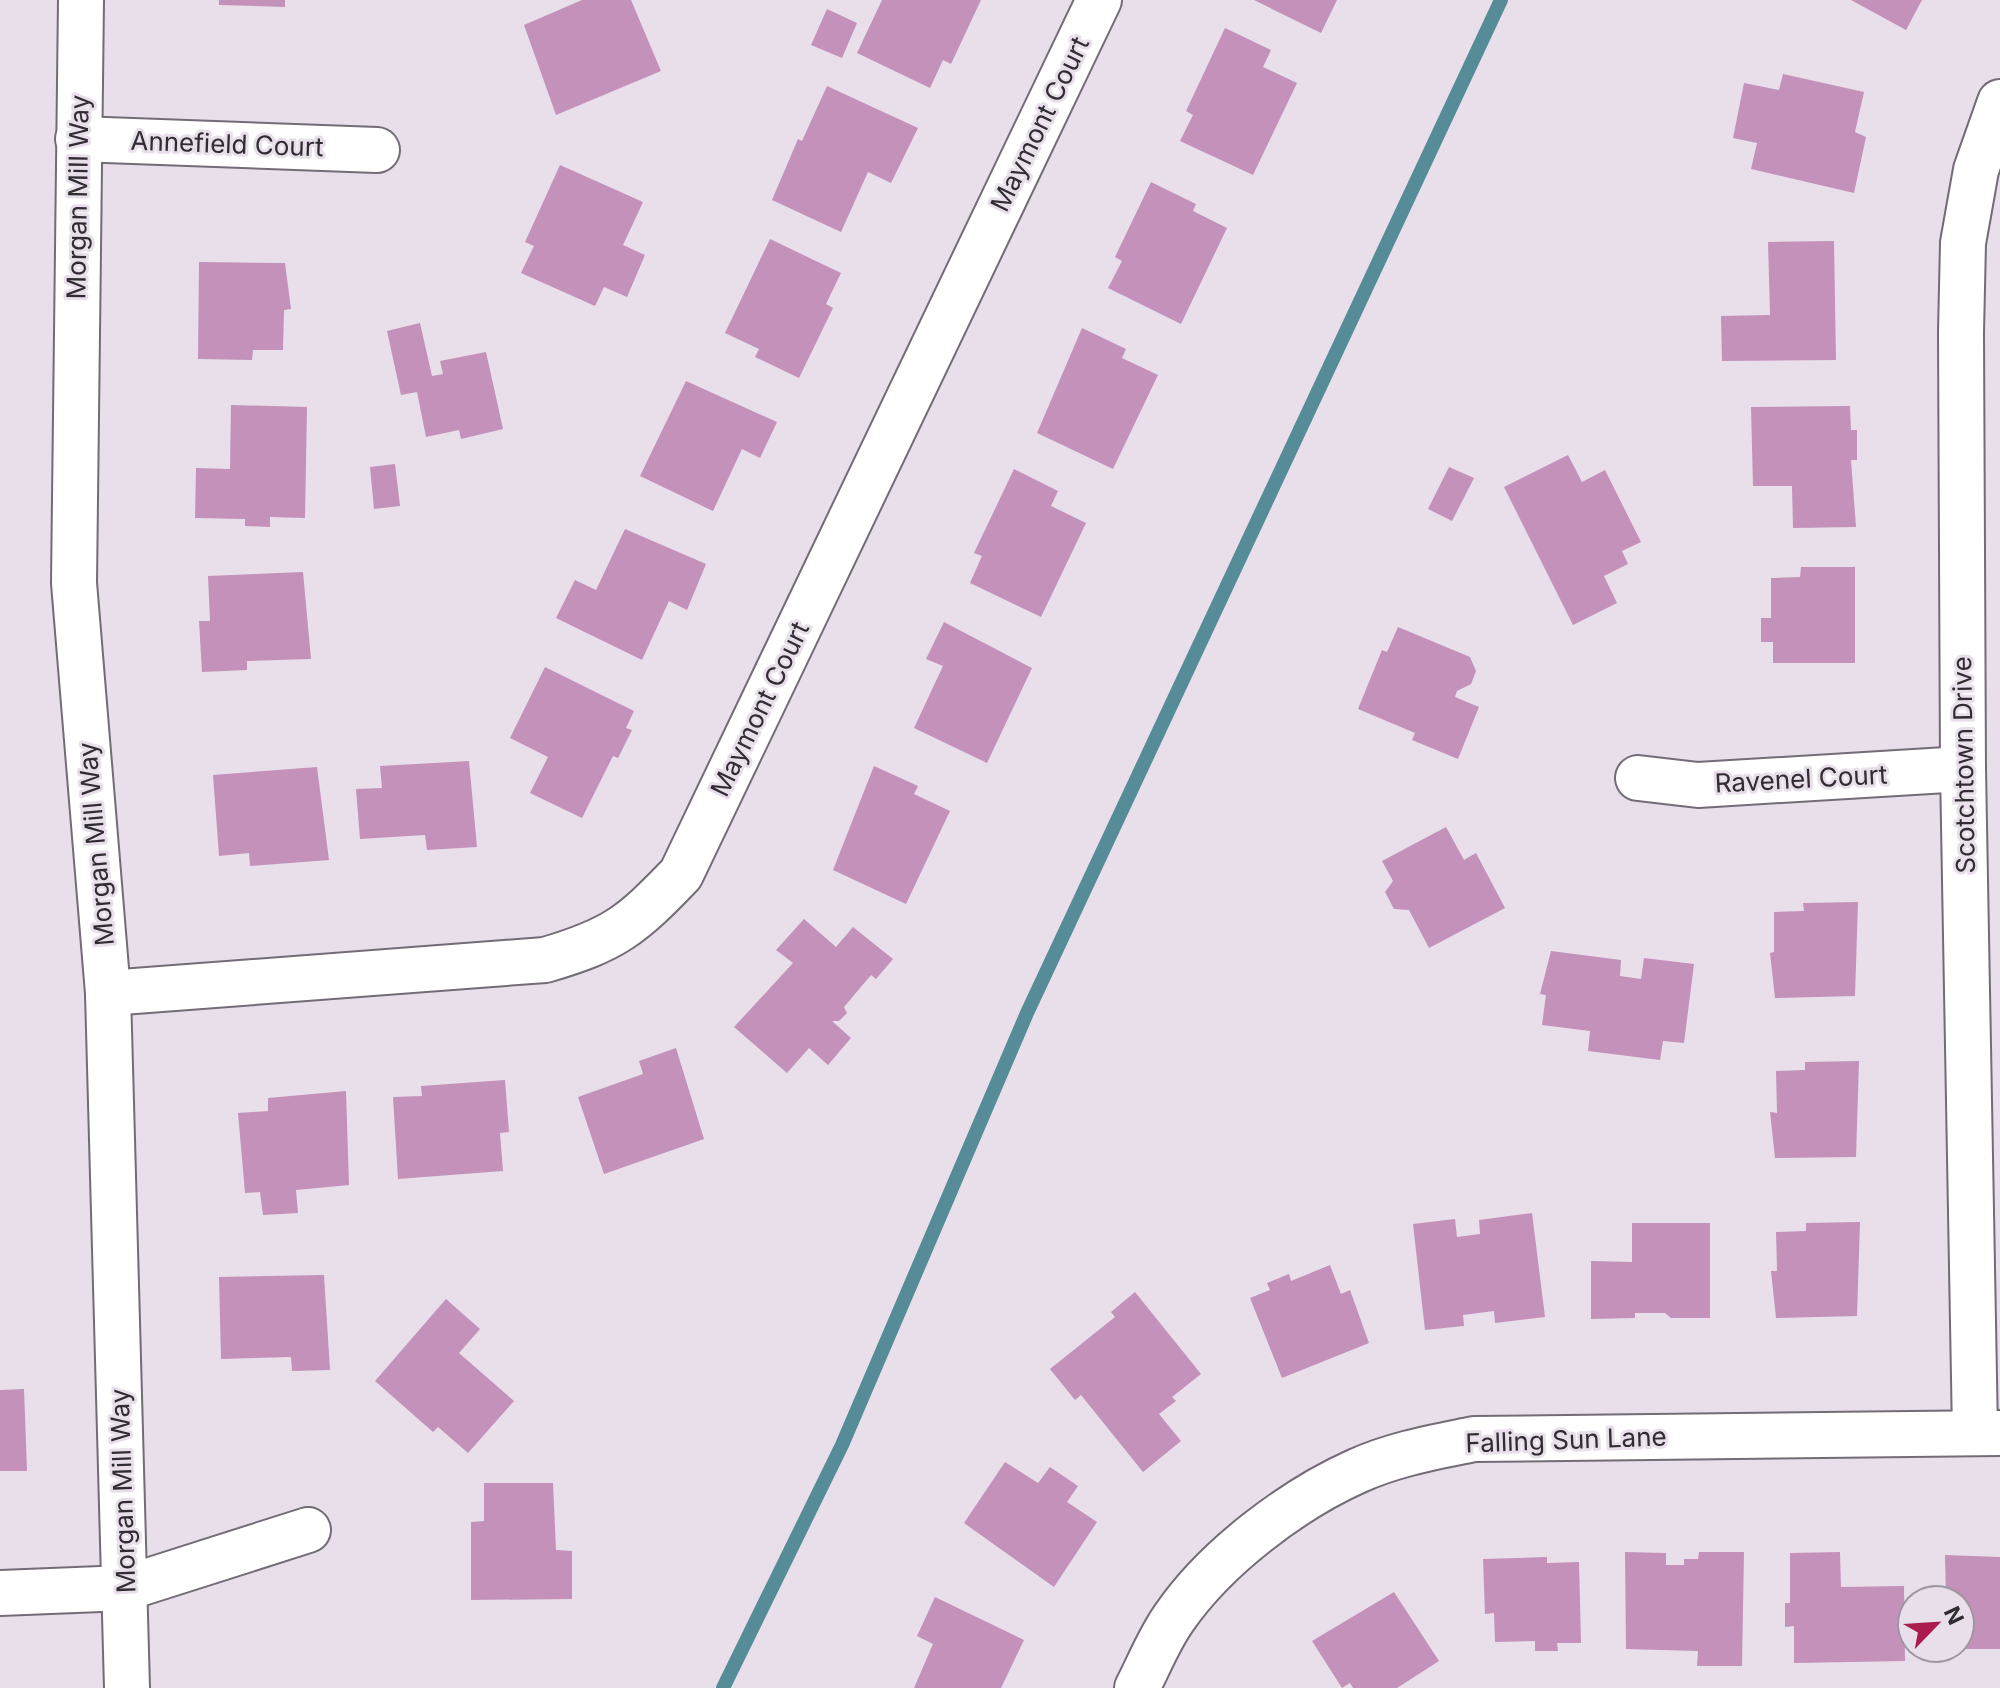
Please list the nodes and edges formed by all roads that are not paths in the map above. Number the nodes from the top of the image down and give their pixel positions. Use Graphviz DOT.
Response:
graph roads {
  1 [pos="81,0"];
  2 [pos="1099,0"];
  3 [pos="2000,102"];
  4 [pos="78,139"];
  5 [pos="377,150"];
  6 [pos="1963,769"];
  7 [pos="1638,778"];
  8 [pos="108,993"];
  9 [pos="1988,1433"];
  10 [pos="308,1530"];
  11 [pos="126,1588"];
  12 [pos="0,1593"];
  13 [pos="127,1688"];
  14 [pos="1137,1688"];
  1 -- 4 [label="street, Morgan Mill Way"];
  2 -- 8 [label="street, Maymont Court"];
  3 -- 6 [label="street, Scotchtown Drive"];
  4 -- 5 [label="street, Annefield Court"];
  4 -- 8 [label="street, Morgan Mill Way"];
  6 -- 7 [label="street, Ravenel Court"];
  6 -- 9 [label="street, Scotchtown Drive"];
  8 -- 11 [label="street, Morgan Mill Way"];
  9 -- 14 [label="street, Falling Sun Lane"];
  10 -- 11 [label="street"];
  11 -- 12 [label="street"];
  11 -- 13 [label="street, Morgan Mill Way"];
}
